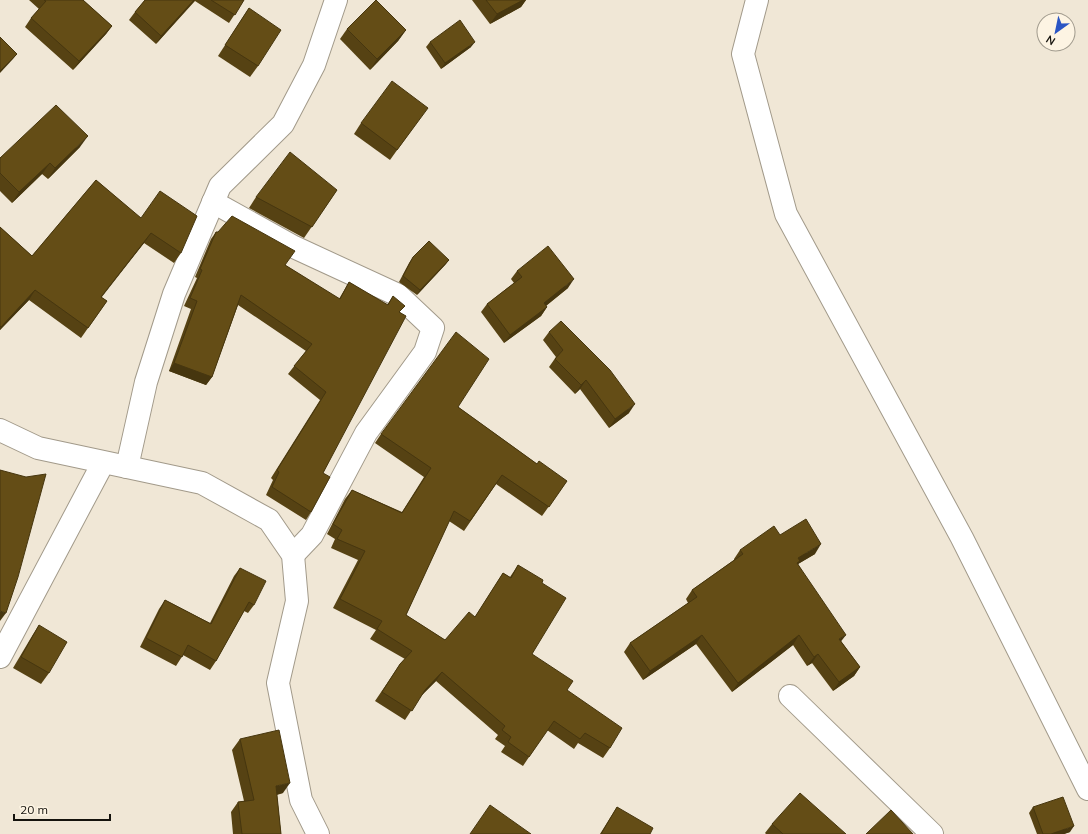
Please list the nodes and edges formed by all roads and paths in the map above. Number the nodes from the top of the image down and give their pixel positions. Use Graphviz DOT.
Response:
graph roads {
  1 [pos="336,0"];
  2 [pos="757,0"];
  3 [pos="213,202"];
  4 [pos="0,430"];
  5 [pos="103,462"];
  6 [pos="127,467"];
  7 [pos="293,555"];
  8 [pos="0,657"];
  9 [pos="790,696"];
  10 [pos="1088,789"];
  11 [pos="318,834"];
  12 [pos="932,834"];
  1 -- 3 [label="street"];
  2 -- 10 [label="street"];
  3 -- 6 [label="street"];
  3 -- 7 [label="street"];
  4 -- 5 [label="street"];
  5 -- 6 [label="street"];
  5 -- 8 [label="street"];
  6 -- 7 [label="street"];
  7 -- 11 [label="street"];
  9 -- 12 [label="street"];
}
